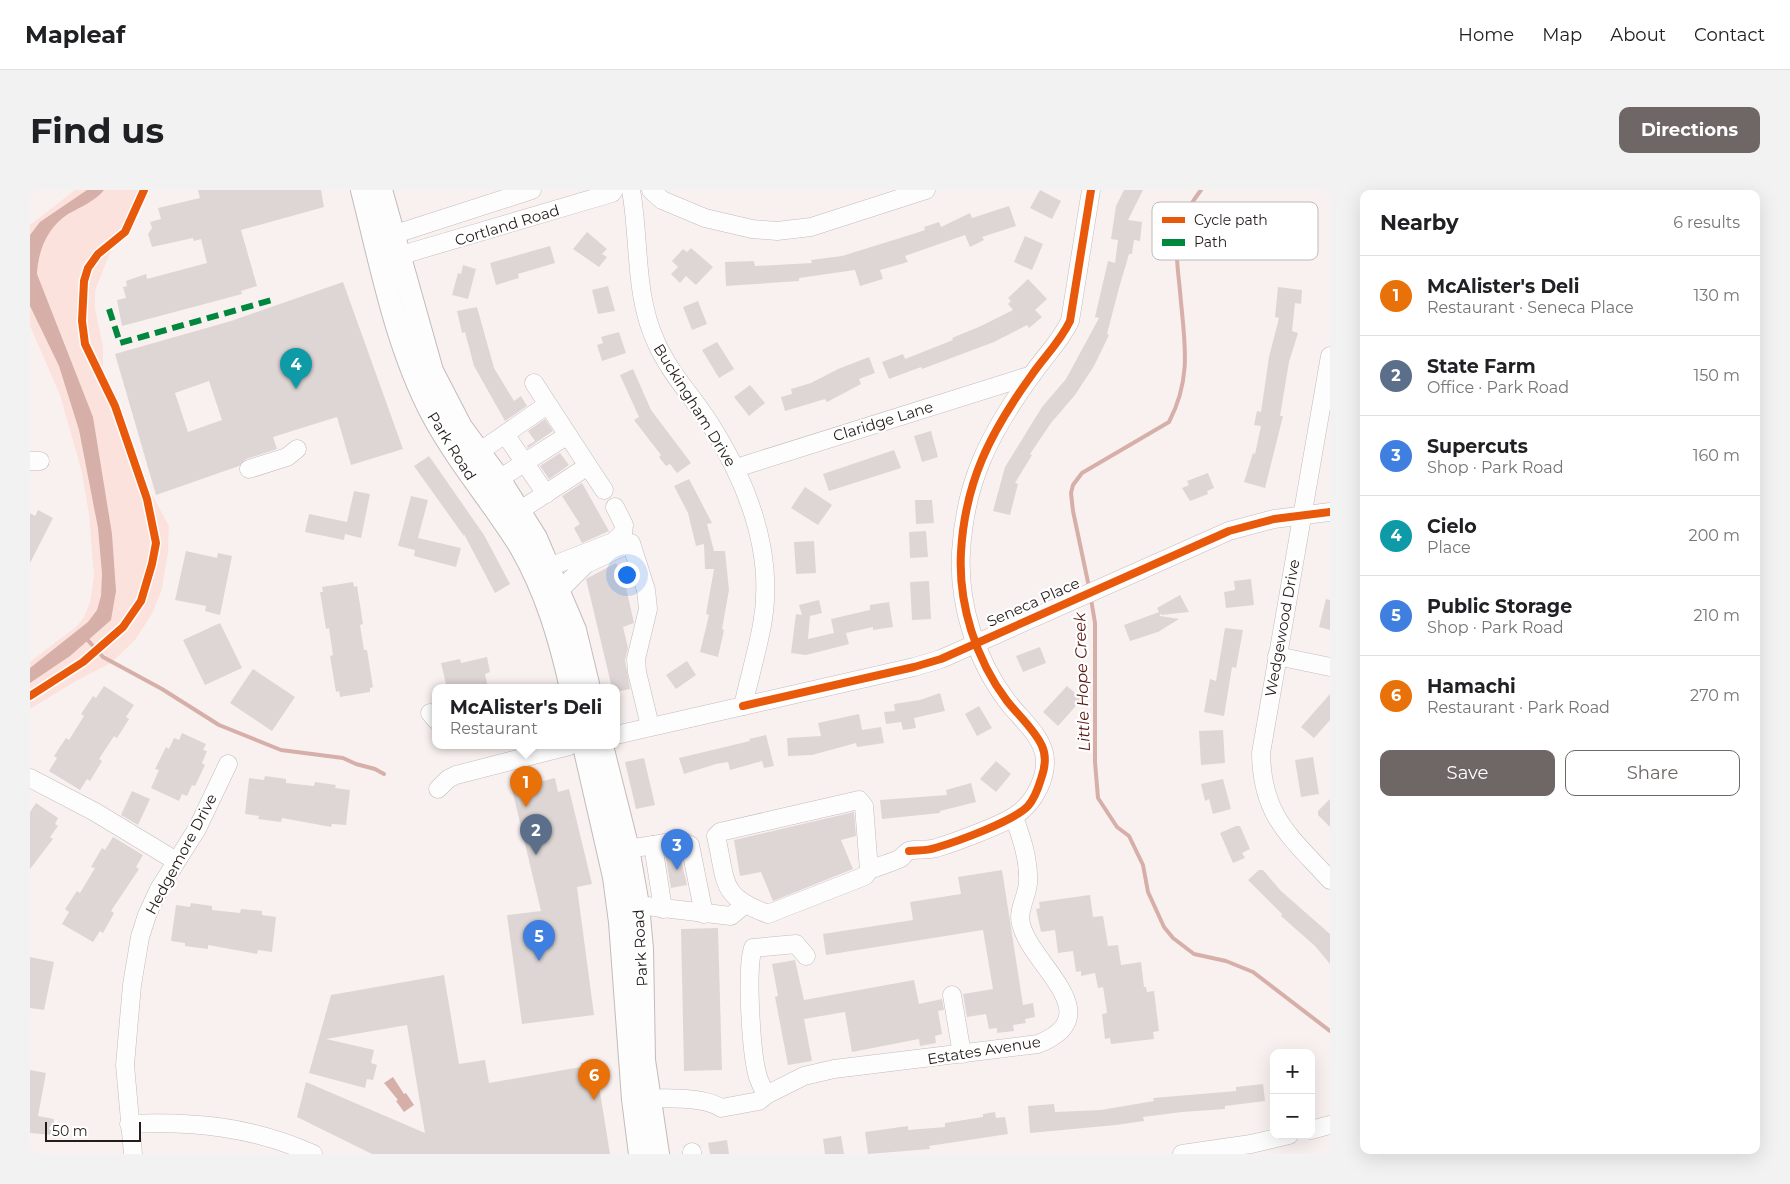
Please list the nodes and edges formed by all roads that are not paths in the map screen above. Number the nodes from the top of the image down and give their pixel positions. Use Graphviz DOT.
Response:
graph roads {
  1 [pos="362,190"];
  2 [pos="381,190"];
  3 [pos="532,190"];
  4 [pos="614,190"];
  5 [pos="631,190"];
  6 [pos="651,190"];
  7 [pos="926,190"];
  8 [pos="1091,190"];
  9 [pos="387,248"];
  10 [pos="1330,356"];
  11 [pos="1032,375"];
  12 [pos="534,383"];
  13 [pos="547,405"];
  14 [pos="505,434"];
  15 [pos="568,435"];
  16 [pos="297,449"];
  17 [pos="479,452"];
  18 [pos="525,463"];
  19 [pos="588,466"];
  20 [pos="736,468"];
  21 [pos="249,469"];
  22 [pos="499,480"];
  23 [pos="604,490"];
  24 [pos="546,494"];
  25 [pos="615,507"];
  26 [pos="518,511"];
  27 [pos="1330,512"];
  28 [pos="1302,515"];
  29 [pos="549,567"];
  30 [pos="560,591"];
  31 [pos="976,643"];
  32 [pos="1277,656"];
  33 [pos="1330,667"];
  34 [pos="570,684"];
  35 [pos="587,684"];
  36 [pos="743,706"];
  37 [pos="650,726"];
  38 [pos="620,733"];
  39 [pos="557,749"];
  40 [pos="585,749"];
  41 [pos="603,749"];
  42 [pos="228,764"];
  43 [pos="30,778"];
  44 [pos="438,789"];
  45 [pos="1014,817"];
  46 [pos="653,846"];
  47 [pos="628,849"];
  48 [pos="176,862"];
  49 [pos="869,870"];
  50 [pos="1330,880"];
  51 [pos="638,905"];
  52 [pos="744,905"];
  53 [pos="663,908"];
  54 [pos="704,914"];
  55 [pos="806,956"];
  56 [pos="952,995"];
  57 [pos="962,1054"];
  58 [pos="766,1095"];
  59 [pos="641,1098"];
  60 [pos="129,1124"];
  61 [pos="1330,1125"];
  62 [pos="1315,1129"];
  63 [pos="1272,1139"];
  64 [pos="133,1154"];
  65 [pos="313,1154"];
  66 [pos="640,1154"];
  67 [pos="658,1154"];
  68 [pos="1182,1154"];
  1 -- 9 [label="main road, Park Road"];
  2 -- 9 [label="main road, Park Road"];
  3 -- 9 [label="street, Cortland Road"];
  4 -- 9 [label="street, Cortland Road"];
  5 -- 20 [label="street, Buckingham Drive"];
  6 -- 7 [label="street"];
  8 -- 11 [label="street"];
  9 -- 17 [label="main road, Park Road"];
  9 -- 34 [label="main road, Park Road"];
  10 -- 28 [label="street, Wedgewood Drive"];
  11 -- 20 [label="street, Claridge Lane"];
  11 -- 31 [label="street"];
  12 -- 13 [label="street"];
  13 -- 14 [label="street"];
  13 -- 15 [label="street"];
  14 -- 17 [label="street"];
  14 -- 18 [label="street"];
  15 -- 18 [label="street"];
  15 -- 19 [label="street"];
  16 -- 21 [label="street"];
  17 -- 22 [label="main road, Park Road"];
  18 -- 22 [label="street"];
  18 -- 24 [label="street"];
  19 -- 23 [label="street"];
  19 -- 24 [label="street"];
  20 -- 36 [label="street, Buckingham Drive"];
  22 -- 26 [label="main road, Park Road"];
  24 -- 26 [label="street"];
  25 -- 29 [label="street"];
  26 -- 29 [label="main road, Park Road"];
  27 -- 28 [label="street, Seneca Place"];
  28 -- 31 [label="street, Seneca Place"];
  28 -- 32 [label="street, Wedgewood Drive"];
  29 -- 30 [label="main road, Park Road"];
  30 -- 35 [label="main road, Park Road"];
  30 -- 37 [label="street"];
  31 -- 36 [label="street, Seneca Place"];
  31 -- 45 [label="street"];
  32 -- 33 [label="street"];
  32 -- 50 [label="street, Wedgewood Drive"];
  36 -- 37 [label="street, Seneca Place"];
  37 -- 38 [label="street, Seneca Place"];
  39 -- 44 [label="street"];
  40 -- 59 [label="main road, Park Road"];
  41 -- 47 [label="main road, Park Road"];
  42 -- 48 [label="street, Hedgemore Drive"];
  43 -- 48 [label="street"];
  45 -- 49 [label="street"];
  45 -- 57 [label="street, Estates Avenue"];
  46 -- 47 [label="street"];
  46 -- 53 [label="street"];
  46 -- 54 [label="street"];
  47 -- 51 [label="main road, Park Road"];
  48 -- 60 [label="street, Hedgemore Drive"];
  49 -- 52 [label="street"];
  49 -- 52 [label="street"];
  51 -- 53 [label="street"];
  51 -- 59 [label="main road, Park Road"];
  52 -- 54 [label="street"];
  53 -- 54 [label="street"];
  55 -- 58 [label="street"];
  56 -- 57 [label="street"];
  57 -- 58 [label="street, Estates Avenue"];
  58 -- 59 [label="street, Estates Avenue"];
  59 -- 66 [label="main road, Park Road"];
  59 -- 67 [label="main road, Park Road"];
  60 -- 64 [label="street, Hedgemore Drive"];
  60 -- 65 [label="street"];
  61 -- 62 [label="street"];
  63 -- 68 [label="street"];
}
